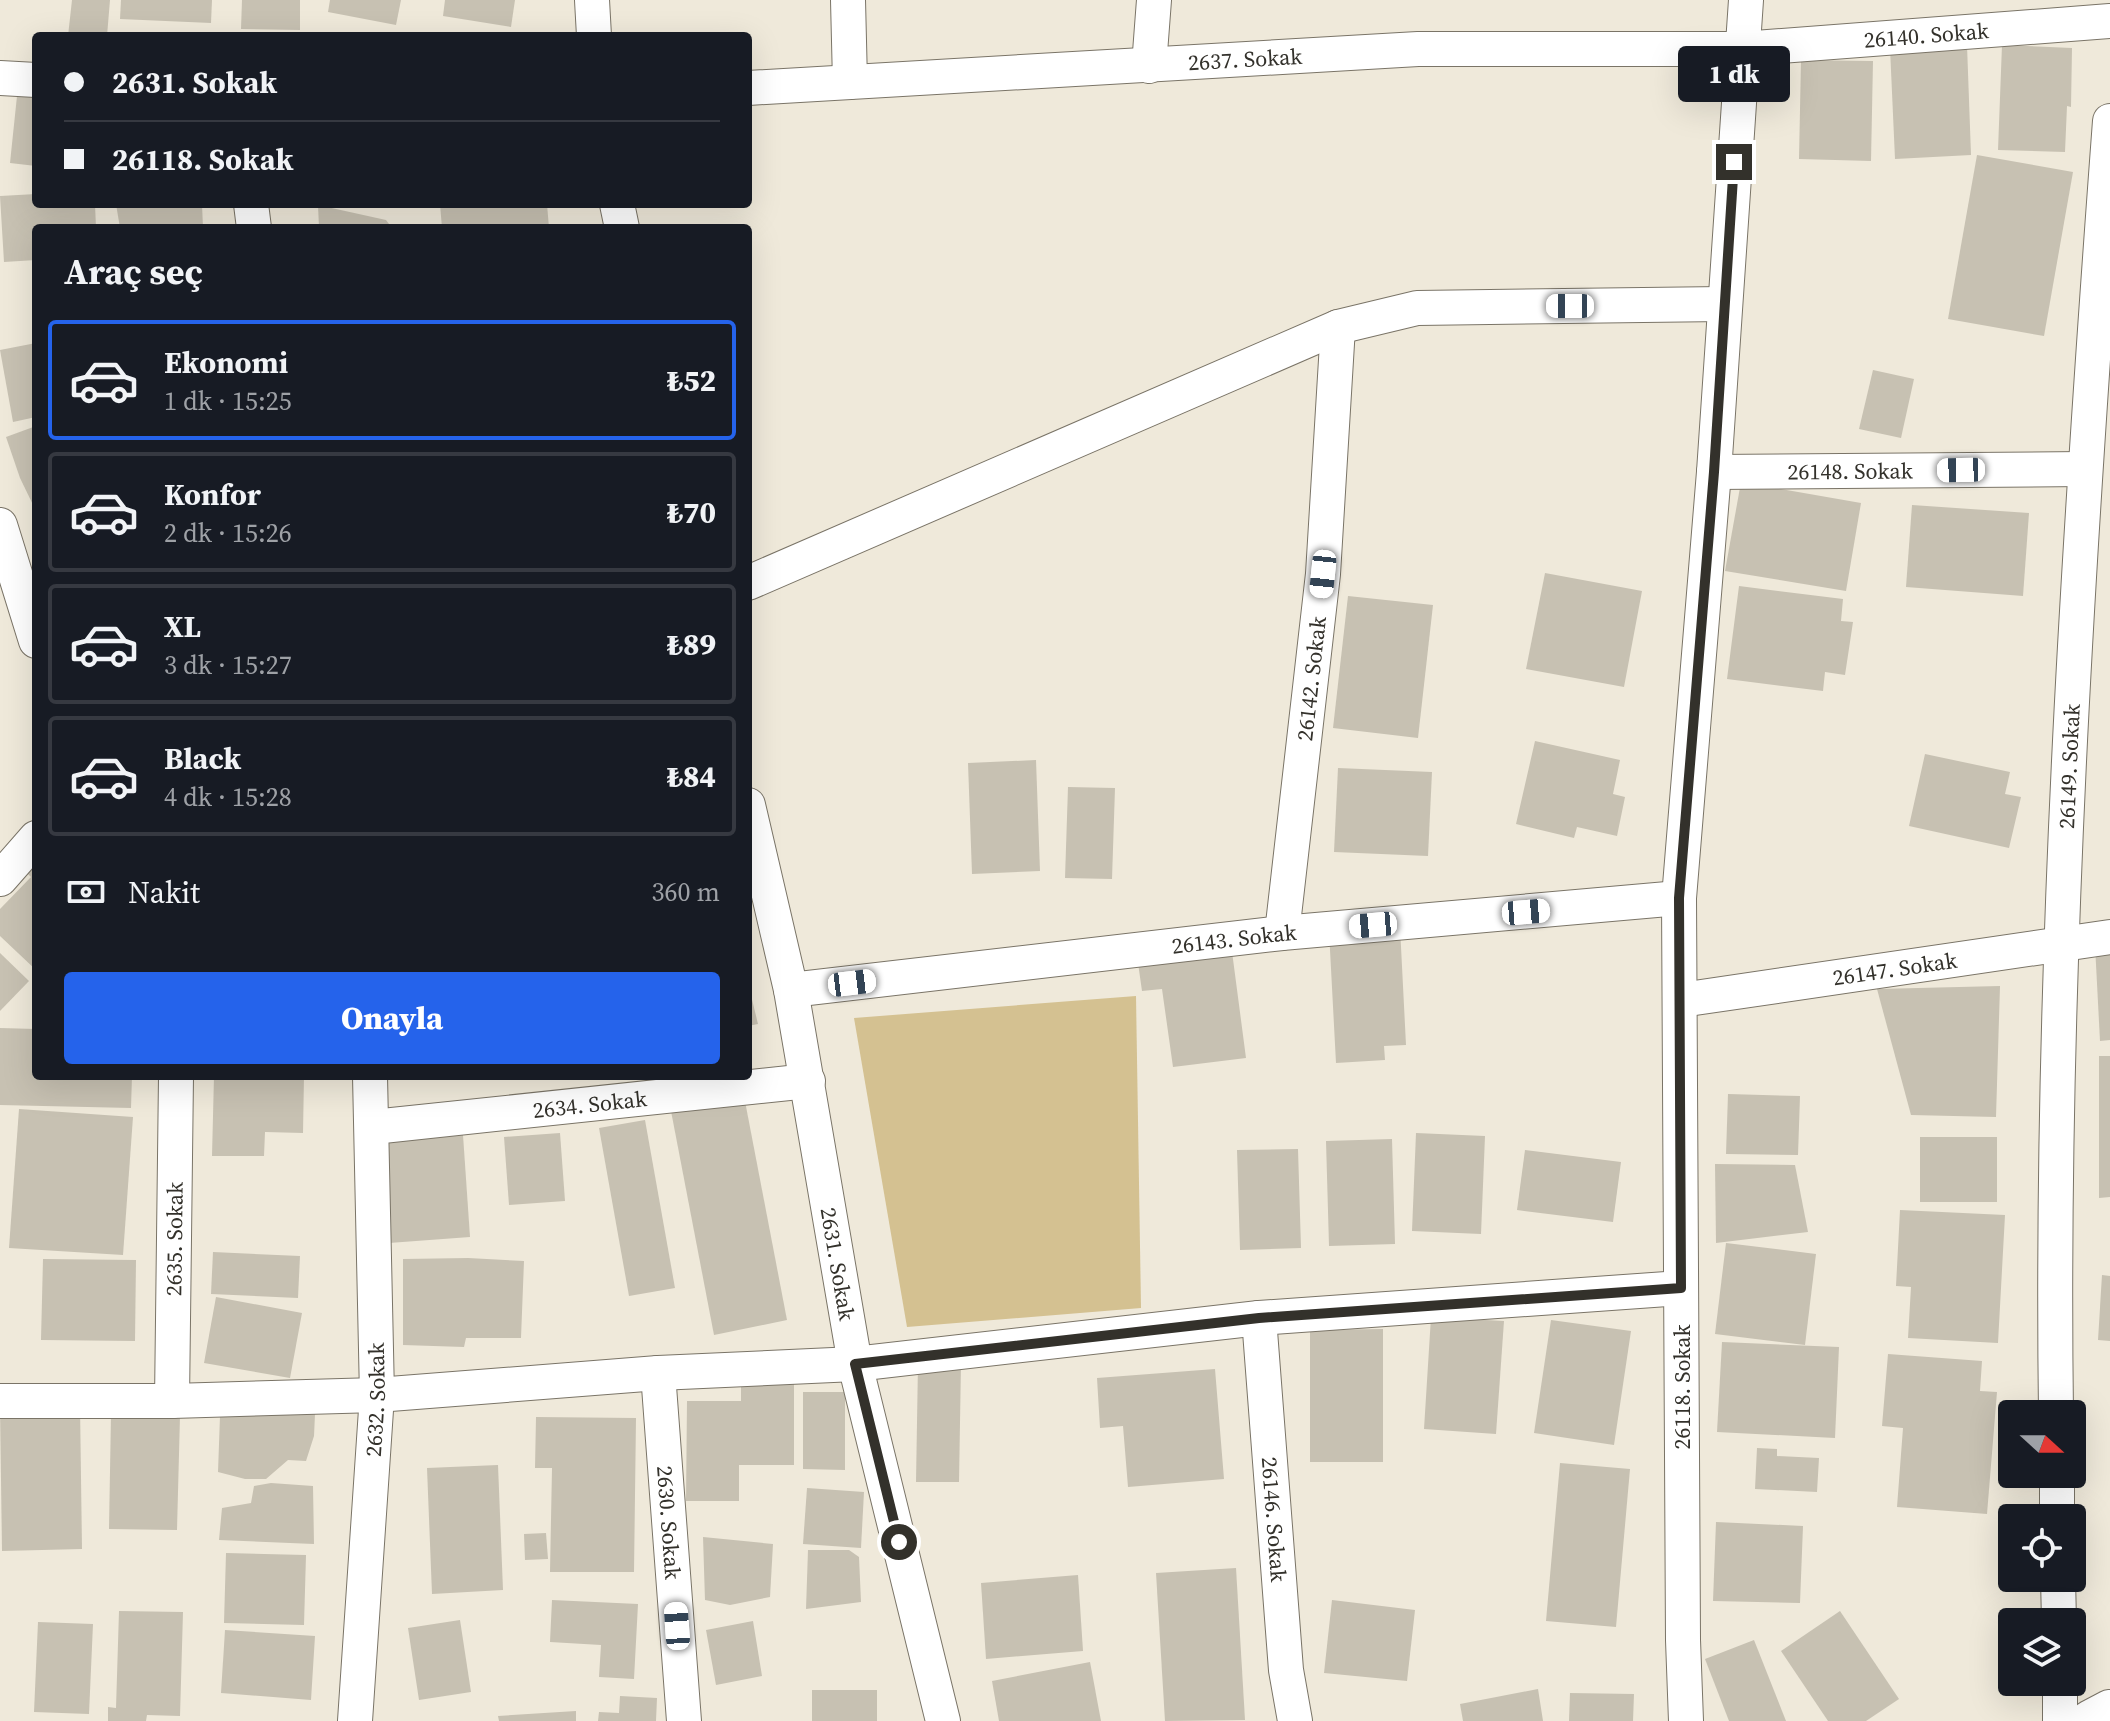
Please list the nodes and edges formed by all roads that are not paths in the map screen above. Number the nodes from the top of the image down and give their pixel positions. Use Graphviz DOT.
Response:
graph roads {
  1 [pos="592,0"];
  2 [pos="848,0"];
  3 [pos="1154,0"];
  4 [pos="1746,0"];
  5 [pos="2110,21"];
  6 [pos="594,32"];
  7 [pos="1742,49"];
  8 [pos="1149,66"];
  9 [pos="0,78"];
  10 [pos="32,80"];
  11 [pos="850,82"];
  12 [pos="752,88"];
  13 [pos="2110,121"];
  14 [pos="1723,304"];
  15 [pos="1338,327"];
  16 [pos="2101,372"];
  17 [pos="2084,469"];
  18 [pos="1714,472"];
  19 [pos="0,525"];
  20 [pos="752,581"];
  21 [pos="32,628"];
  22 [pos="752,822"];
  23 [pos="32,843"];
  24 [pos="0,879"];
  25 [pos="1679,898"];
  26 [pos="1282,933"];
  27 [pos="2110,937"];
  28 [pos="2060,945"];
  29 [pos="791,990"];
  30 [pos="1681,1000"];
  31 [pos="176,1080"];
  32 [pos="370,1080"];
  33 [pos="808,1081"];
  34 [pos="373,1127"];
  35 [pos="1681,1288"];
  36 [pos="1259,1318"];
  37 [pos="855,1364"];
  38 [pos="658,1373"];
  39 [pos="377,1395"];
  40 [pos="2056,1400"];
  41 [pos="0,1401"];
  42 [pos="172,1401"];
  43 [pos="2060,1696"];
  44 [pos="2110,1711"];
  45 [pos="355,1721"];
  46 [pos="684,1721"];
  47 [pos="943,1721"];
  48 [pos="1295,1721"];
  49 [pos="1686,1721"];
  50 [pos="2060,1721"];
  51 [pos="2091,1721"];
  1 -- 6 [label="street"];
  2 -- 11 [label="street"];
  3 -- 8 [label="street"];
  4 -- 7 [label="street, 26118. Sokak"];
  5 -- 7 [label="street, 26140. Sokak"];
  7 -- 8 [label="street, 2637. Sokak"];
  7 -- 14 [label="street, 26118. Sokak"];
  8 -- 11 [label="street, 2637. Sokak"];
  9 -- 10 [label="street"];
  11 -- 12 [label="street, 2637. Sokak"];
  13 -- 16 [label="street, 26149. Sokak"];
  14 -- 15 [label="street"];
  14 -- 18 [label="street, 26118. Sokak"];
  15 -- 20 [label="street"];
  15 -- 26 [label="street, 26142. Sokak"];
  16 -- 17 [label="street, 26149. Sokak"];
  17 -- 18 [label="street, 26148. Sokak"];
  17 -- 28 [label="street, 26149. Sokak"];
  18 -- 25 [label="street, 26118. Sokak"];
  19 -- 21 [label="street"];
  22 -- 29 [label="street, 2631. Sokak"];
  23 -- 24 [label="street"];
  25 -- 26 [label="street, 26143. Sokak"];
  25 -- 30 [label="street, 26118. Sokak"];
  26 -- 29 [label="street, 26143. Sokak"];
  27 -- 28 [label="street, 26147. Sokak"];
  28 -- 30 [label="street, 26147. Sokak"];
  28 -- 40 [label="street, 26149. Sokak"];
  29 -- 33 [label="street, 2631. Sokak"];
  30 -- 35 [label="street, 26118. Sokak"];
  31 -- 42 [label="street, 2635. Sokak"];
  32 -- 34 [label="street, 2632. Sokak"];
  33 -- 34 [label="street, 2634. Sokak"];
  33 -- 37 [label="street, 2631. Sokak"];
  34 -- 39 [label="street, 2632. Sokak"];
  35 -- 36 [label="street"];
  35 -- 49 [label="street, 26118. Sokak"];
  36 -- 37 [label="street"];
  36 -- 48 [label="street, 26146. Sokak"];
  37 -- 38 [label="street"];
  37 -- 47 [label="street, 2631. Sokak"];
  38 -- 39 [label="street"];
  38 -- 46 [label="street, 2630. Sokak"];
  39 -- 42 [label="street"];
  39 -- 45 [label="street, 2632. Sokak"];
  41 -- 42 [label="street"];
  43 -- 50 [label="street"];
  44 -- 51 [label="street"];
}
